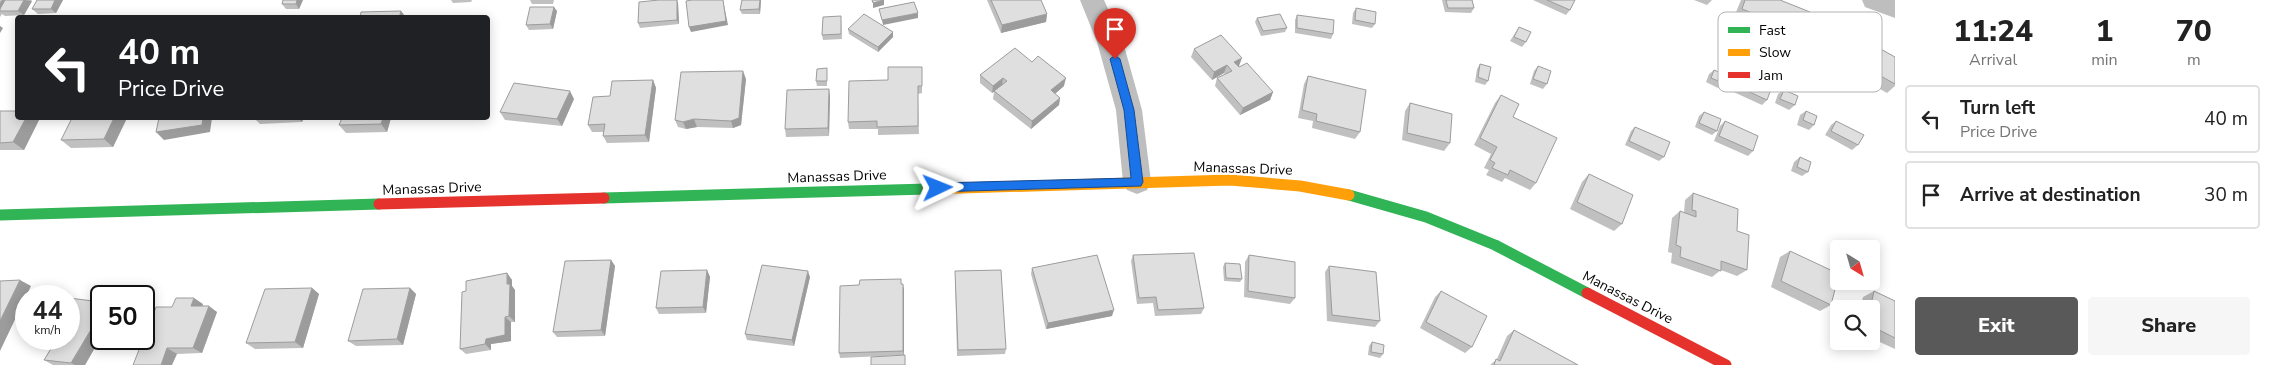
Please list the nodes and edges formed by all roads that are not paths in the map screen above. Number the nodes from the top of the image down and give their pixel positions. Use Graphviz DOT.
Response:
graph roads {
  1 [pos="1092,0"];
  2 [pos="1874,0"];
  3 [pos="1895,8"];
  4 [pos="1137,182"];
  5 [pos="0,215"];
  6 [pos="1726,365"];
  1 -- 4 [label="street"];
  2 -- 3 [label="street"];
  4 -- 5 [label="main road, Manassas Drive"];
  4 -- 6 [label="main road, Manassas Drive"];
}
